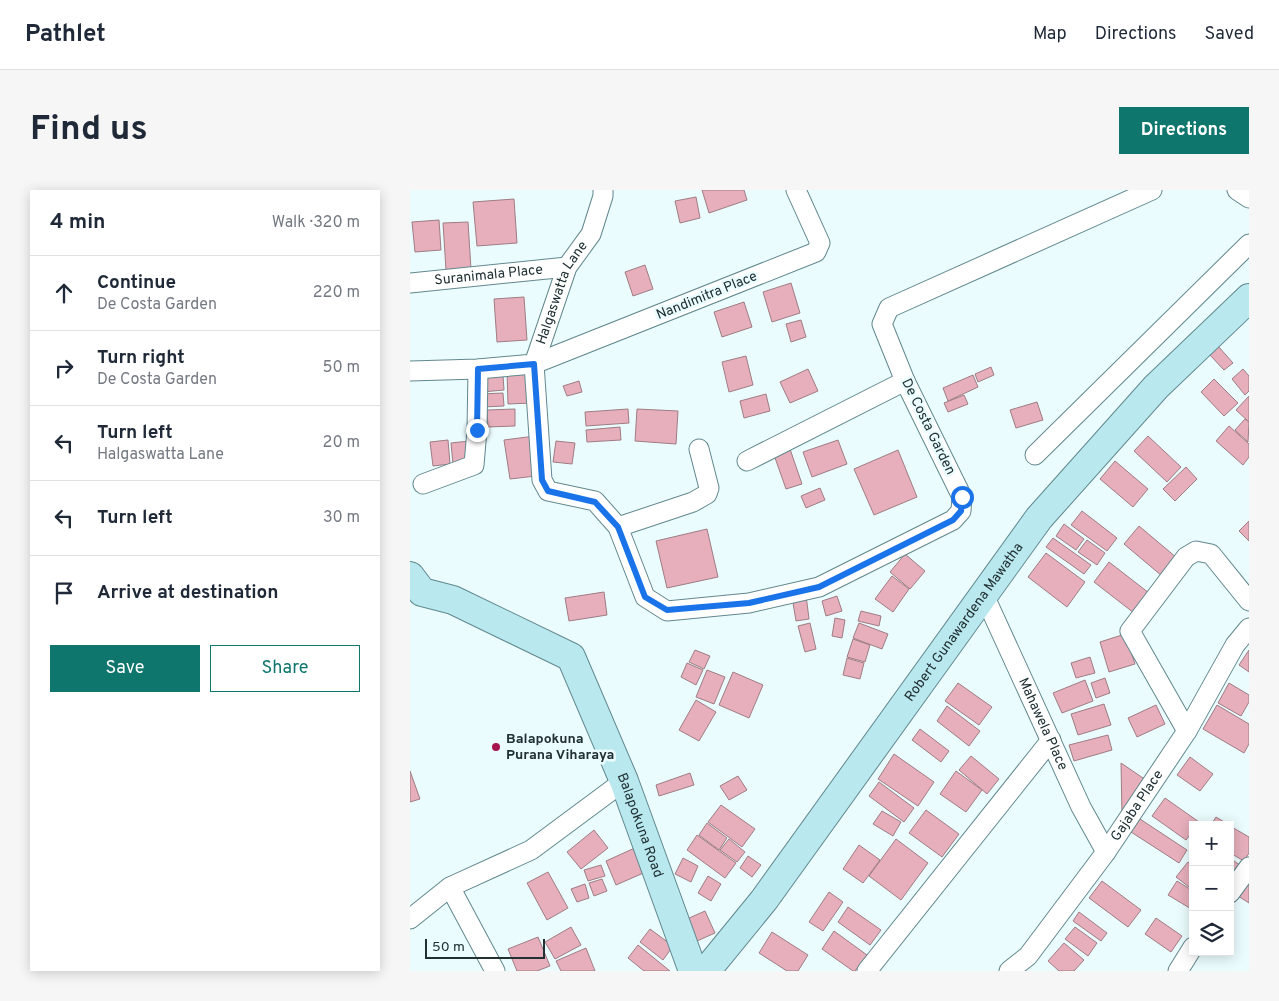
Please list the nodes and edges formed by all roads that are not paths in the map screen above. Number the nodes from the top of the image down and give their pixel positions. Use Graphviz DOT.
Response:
graph roads {
  1 [pos="603,190"];
  2 [pos="796,190"];
  3 [pos="1152,190"];
  4 [pos="1237,190"];
  5 [pos="1249,198"];
  6 [pos="1249,244"];
  7 [pos="567,267"];
  8 [pos="410,283"];
  9 [pos="1249,298"];
  10 [pos="534,364"];
  11 [pos="478,369"];
  12 [pos="410,372"];
  13 [pos="905,381"];
  14 [pos="699,449"];
  15 [pos="1035,455"];
  16 [pos="747,461"];
  17 [pos="423,484"];
  18 [pos="618,527"];
  19 [pos="410,576"];
  20 [pos="984,595"];
  21 [pos="1249,601"];
  22 [pos="1249,628"];
  23 [pos="1187,731"];
  24 [pos="1051,740"];
  25 [pos="624,781"];
  26 [pos="1106,852"];
  27 [pos="1249,867"];
  28 [pos="450,887"];
  29 [pos="1234,888"];
  30 [pos="410,919"];
  31 [pos="1189,953"];
  32 [pos="495,971"];
  33 [pos="693,971"];
  34 [pos="706,971"];
  35 [pos="867,971"];
  36 [pos="1009,971"];
  37 [pos="1178,971"];
  1 -- 7 [label="street, Halgaswatta Lane"];
  2 -- 10 [label="street, Nandimitra Place"];
  3 -- 13 [label="street, De Costa Garden"];
  4 -- 5 [label="street"];
  6 -- 15 [label="street"];
  7 -- 8 [label="street, Suranimala Place"];
  7 -- 10 [label="street, Halgaswatta Lane"];
  9 -- 20 [label="main road, Robert Gunawardena Mawatha"];
  10 -- 11 [label="street"];
  10 -- 18 [label="street, De Costa Garden"];
  11 -- 12 [label="street"];
  11 -- 17 [label="street"];
  13 -- 16 [label="street"];
  13 -- 18 [label="street, De Costa Garden"];
  14 -- 18 [label="street"];
  19 -- 25 [label="main road, Balapokuna Road"];
  20 -- 24 [label="street, Mahawela Place"];
  20 -- 34 [label="main road, Robert Gunawardena Mawatha"];
  21 -- 23 [label="street"];
  22 -- 23 [label="street, Gajaba Place"];
  23 -- 26 [label="street, Gajaba Place"];
  24 -- 26 [label="street, Mahawela Place"];
  24 -- 35 [label="street"];
  25 -- 28 [label="street"];
  25 -- 33 [label="main road, Balapokuna Road"];
  26 -- 36 [label="street, Gajaba Place"];
  27 -- 29 [label="street"];
  28 -- 30 [label="street"];
  28 -- 32 [label="street"];
  31 -- 37 [label="street"];
}
